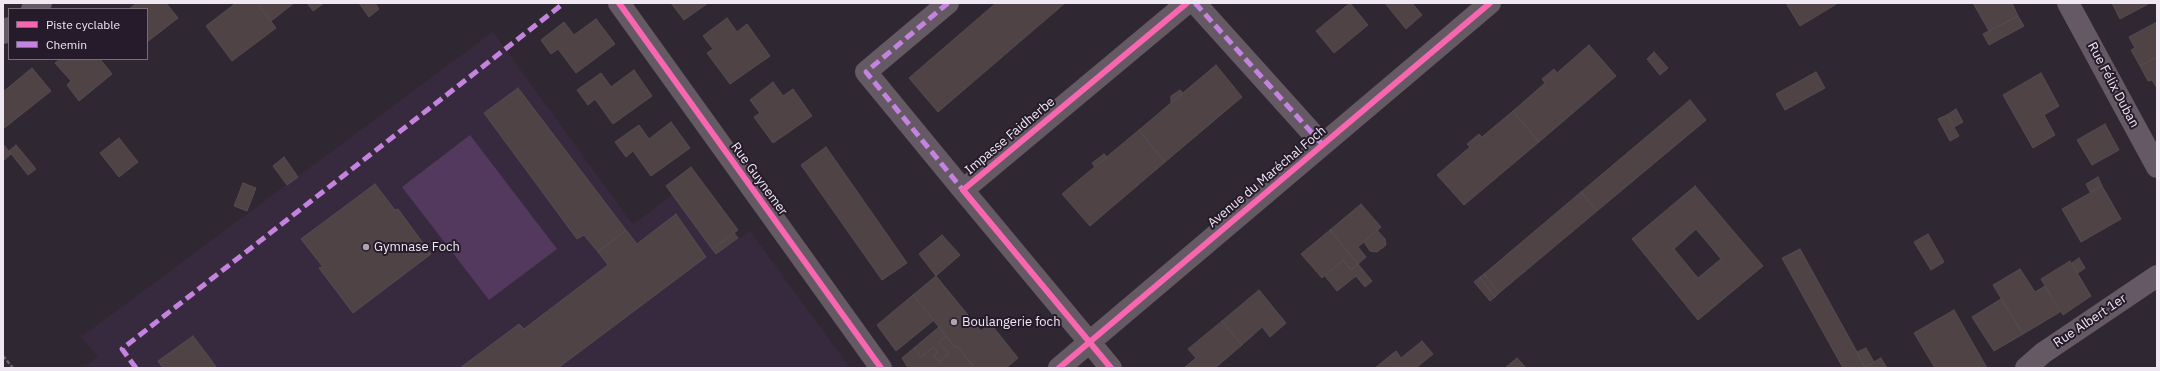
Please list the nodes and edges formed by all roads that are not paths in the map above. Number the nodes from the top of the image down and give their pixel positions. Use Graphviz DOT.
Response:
graph roads {
  1 [pos="619,3"];
  2 [pos="948,3"];
  3 [pos="1187,3"];
  4 [pos="1195,3"];
  5 [pos="1490,3"];
  6 [pos="2068,3"];
  7 [pos="1322,144"];
  8 [pos="2157,167"];
  9 [pos="963,190"];
  10 [pos="2157,276"];
  11 [pos="1089,342"];
  12 [pos="881,368"];
  13 [pos="1059,368"];
  14 [pos="1111,368"];
  15 [pos="2026,368"];
  1 -- 12 [label="street, Rue Guynemer"];
  2 -- 9 [label="street, Impasse Faidherbe"];
  3 -- 9 [label="street, Impasse Faidherbe"];
  4 -- 7 [label="street"];
  5 -- 7 [label="street, Avenue du Maréchal Foch"];
  6 -- 8 [label="street, Rue Félix Duban"];
  7 -- 11 [label="street, Avenue du Maréchal Foch"];
  9 -- 11 [label="street, Impasse Faidherbe"];
  10 -- 15 [label="street, Rue Albert 1er"];
  11 -- 13 [label="street, Avenue du Maréchal Foch"];
  11 -- 14 [label="street, Impasse Faidherbe"];
}
